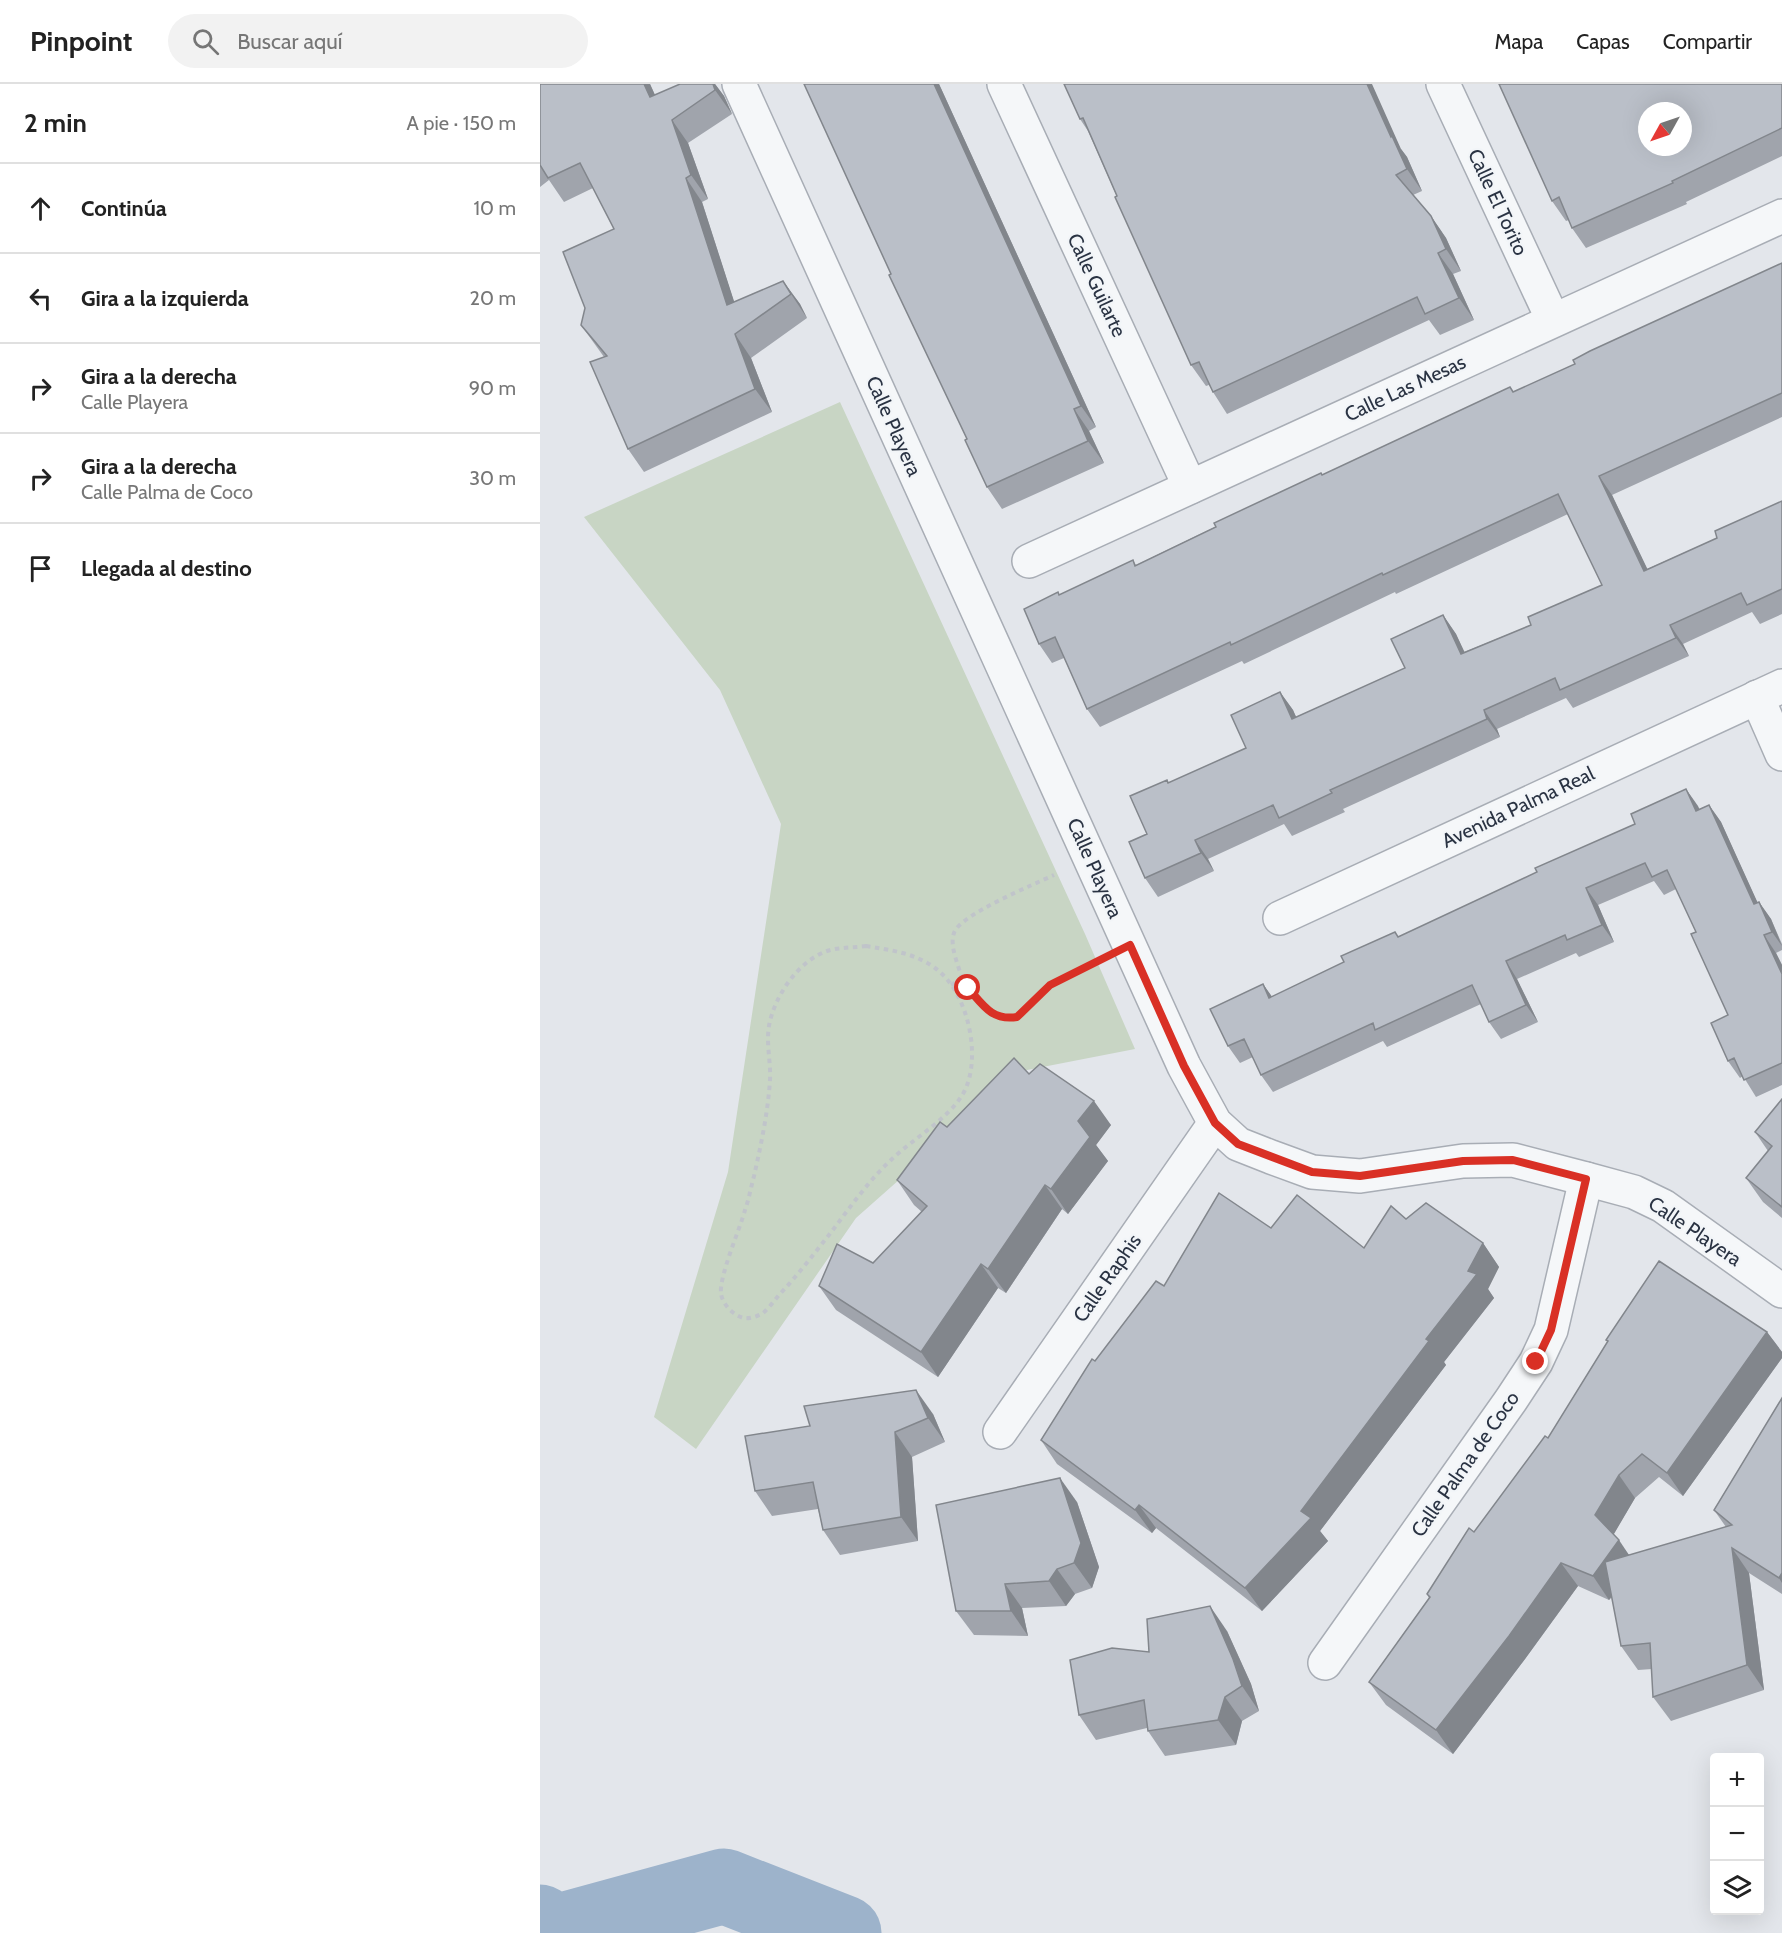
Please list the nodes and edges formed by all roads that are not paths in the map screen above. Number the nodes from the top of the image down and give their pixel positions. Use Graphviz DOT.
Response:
graph roads {
  1 [pos="739,84"];
  2 [pos="1004,84"];
  3 [pos="1443,84"];
  4 [pos="1782,216"];
  5 [pos="1553,320"];
  6 [pos="1190,487"];
  7 [pos="1029,561"];
  8 [pos="1769,691"];
  9 [pos="1782,754"];
  10 [pos="1280,918"];
  11 [pos="1215,1123"];
  12 [pos="1586,1179"];
  13 [pos="1782,1291"];
  14 [pos="1000,1432"];
  15 [pos="1325,1663"];
  1 -- 11 [label="street, Calle Playera"];
  2 -- 6 [label="street, Calle Guilarte"];
  3 -- 5 [label="street, Calle El Torito"];
  4 -- 5 [label="street, Calle Las Mesas"];
  5 -- 6 [label="street, Calle Las Mesas"];
  6 -- 7 [label="street, Calle Las Mesas"];
  8 -- 9 [label="street"];
  8 -- 10 [label="street, Avenida Palma Real"];
  11 -- 12 [label="street, Calle Playera"];
  11 -- 14 [label="street, Calle Raphis"];
  12 -- 13 [label="street, Calle Playera"];
  12 -- 15 [label="street, Calle Palma de Coco"];
}
